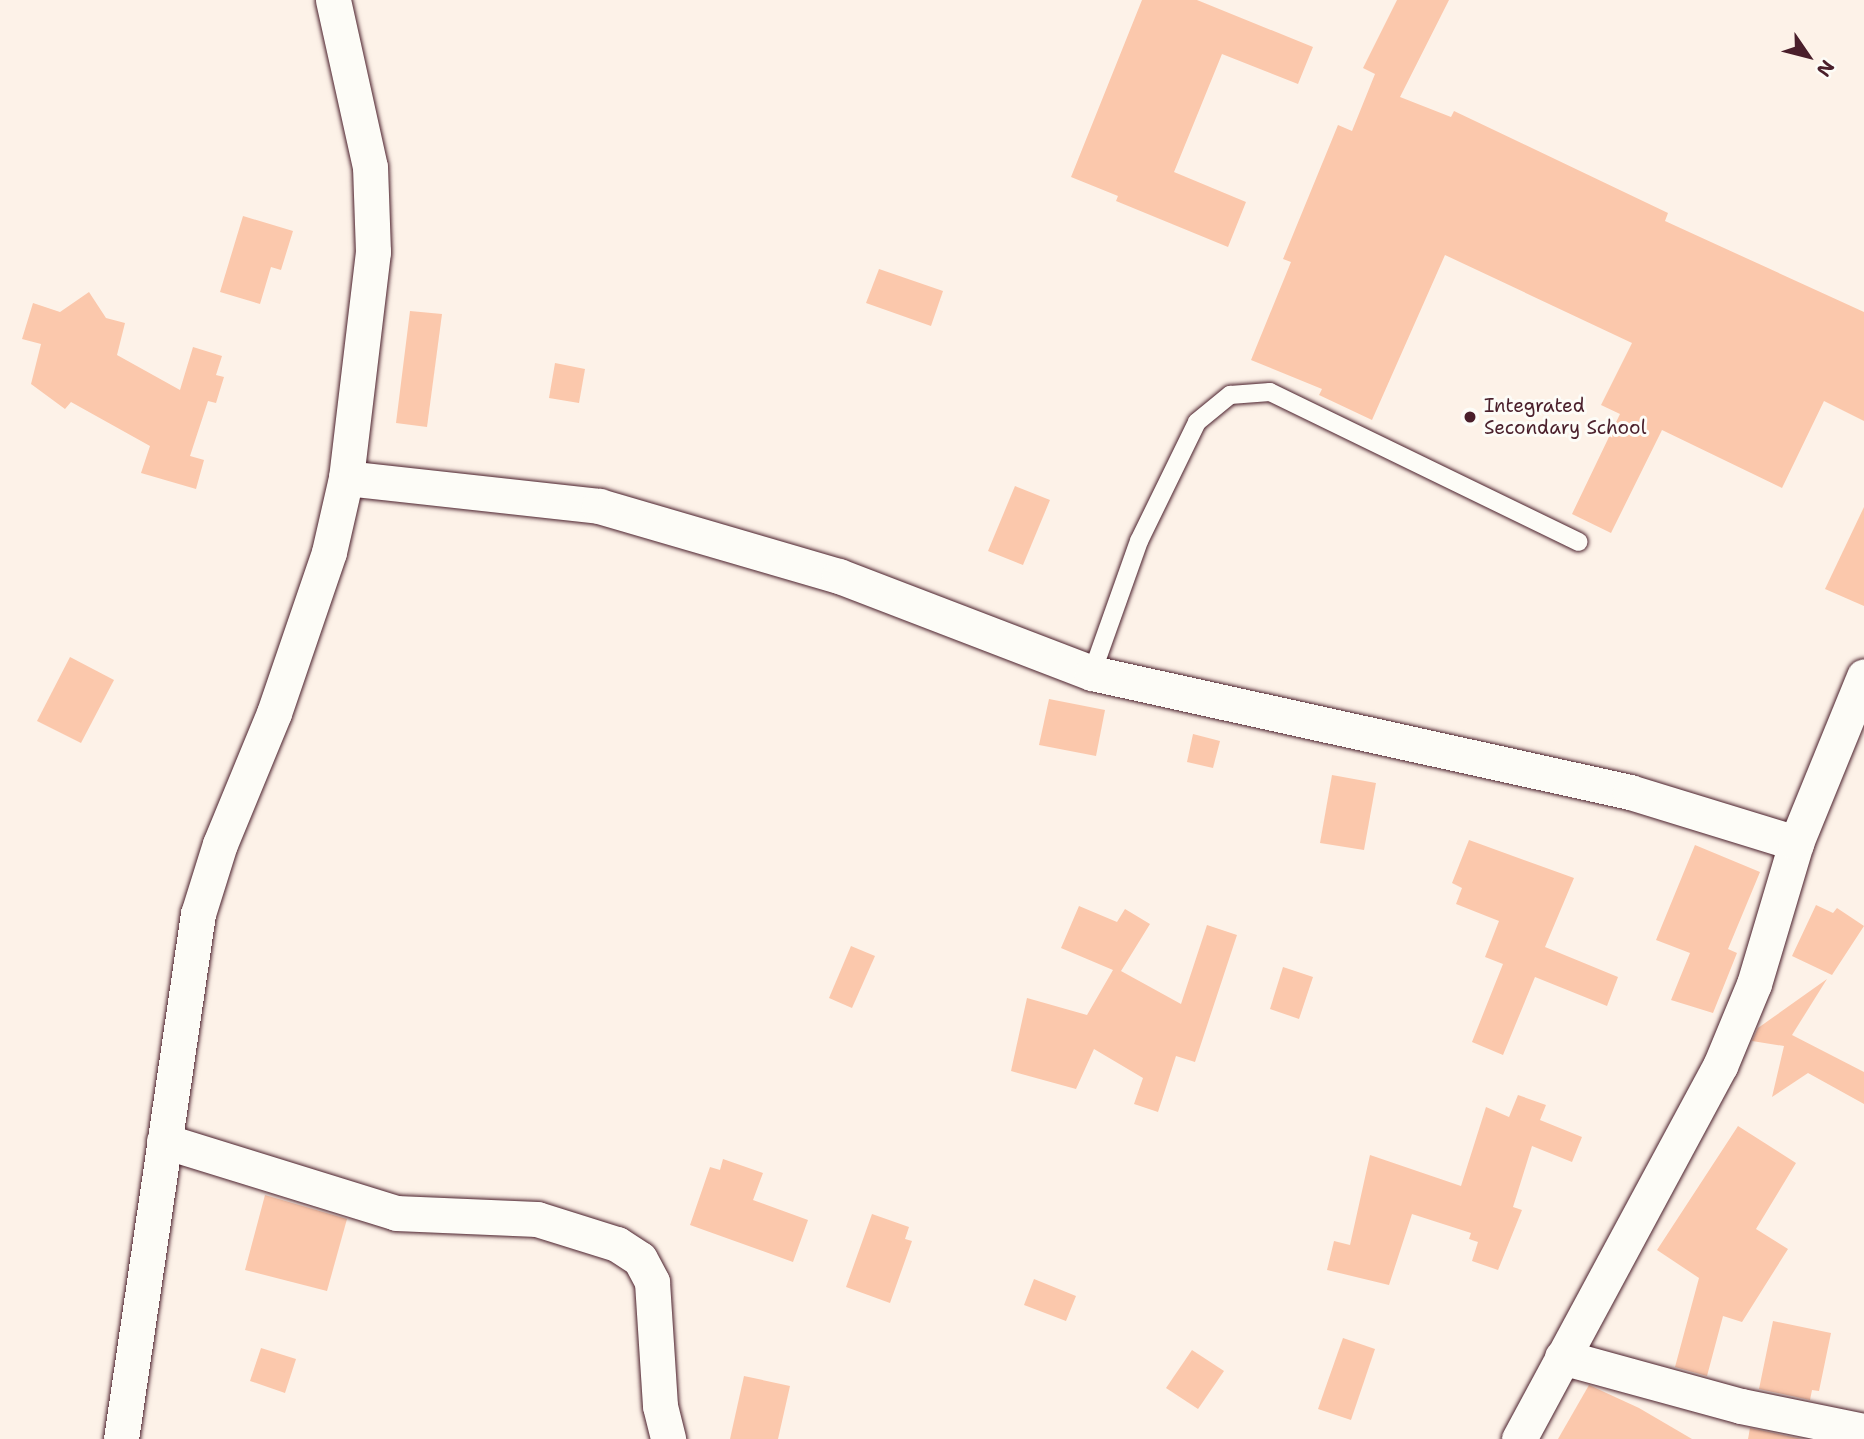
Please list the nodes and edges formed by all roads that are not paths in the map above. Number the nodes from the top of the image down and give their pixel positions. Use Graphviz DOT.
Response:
graph roads {
  1 [pos="333,0"];
  2 [pos="346,478"];
  3 [pos="1579,542"];
  4 [pos="1092,673"];
  5 [pos="1864,676"];
  6 [pos="1796,844"];
  7 [pos="164,1141"];
  8 [pos="1562,1357"];
  9 [pos="1864,1431"];
  10 [pos="121,1439"];
  11 [pos="668,1439"];
  12 [pos="1519,1439"];
  1 -- 2 [label="street"];
  2 -- 4 [label="street"];
  2 -- 7 [label="street"];
  3 -- 4 [label="lane"];
  4 -- 6 [label="street"];
  5 -- 6 [label="street"];
  6 -- 8 [label="street"];
  7 -- 10 [label="street"];
  7 -- 11 [label="street"];
  8 -- 9 [label="street"];
  8 -- 12 [label="street"];
}
